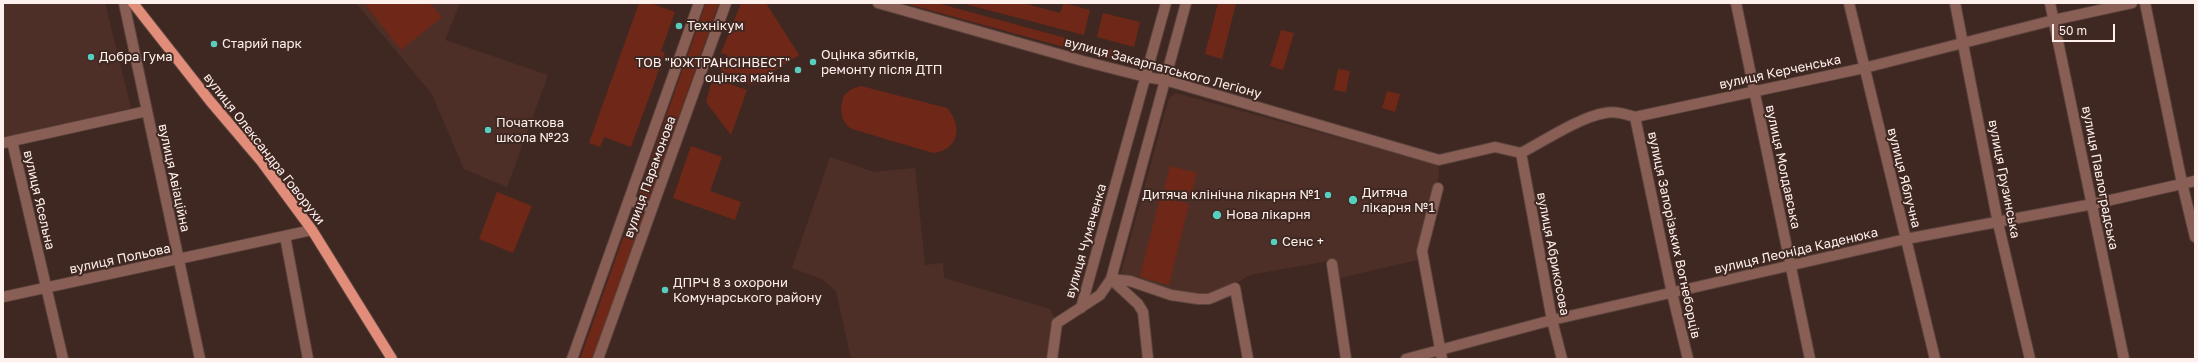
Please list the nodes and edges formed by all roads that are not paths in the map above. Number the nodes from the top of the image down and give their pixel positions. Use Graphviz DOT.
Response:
graph roads {
  1 [pos="124,3"];
  2 [pos="133,3"];
  3 [pos="698,3"];
  4 [pos="726,3"];
  5 [pos="878,3"];
  6 [pos="1166,3"];
  7 [pos="1186,3"];
  8 [pos="1736,3"];
  9 [pos="1849,3"];
  10 [pos="1955,3"];
  11 [pos="2050,3"];
  12 [pos="2132,3"];
  13 [pos="2145,3"];
  14 [pos="2054,20"];
  15 [pos="1964,42"];
  16 [pos="1864,68"];
  17 [pos="1146,77"];
  18 [pos="1165,80"];
  19 [pos="1754,91"];
  20 [pos="147,111"];
  21 [pos="1635,117"];
  22 [pos="8,142"];
  23 [pos="1521,153"];
  24 [pos="2195,181"];
  25 [pos="2182,183"];
  26 [pos="1438,188"];
  27 [pos="629,200"];
  28 [pos="2092,204"];
  29 [pos="652,208"];
  30 [pos="1998,223"];
  31 [pos="312,230"];
  32 [pos="285,236"];
  33 [pos="2195,236"];
  34 [pos="1906,239"];
  35 [pos="178,259"];
  36 [pos="1332,264"];
  37 [pos="1790,267"];
  38 [pos="1111,279"];
  39 [pos="46,288"];
  40 [pos="1672,293"];
  41 [pos="3,297"];
  42 [pos="1081,308"];
  43 [pos="1552,320"];
  44 [pos="1441,355"];
  45 [pos="63,359"];
  46 [pos="200,359"];
  47 [pos="308,359"];
  48 [pos="392,359"];
  49 [pos="572,359"];
  50 [pos="598,359"];
  51 [pos="1052,359"];
  52 [pos="1148,359"];
  53 [pos="1248,359"];
  54 [pos="1346,359"];
  55 [pos="1406,359"];
  56 [pos="1562,359"];
  57 [pos="1688,359"];
  58 [pos="1810,359"];
  59 [pos="1935,359"];
  60 [pos="2030,359"];
  61 [pos="2124,359"];
  1 -- 20 [label="street, вулиця Авіаційна"];
  2 -- 31 [label="main road, вулиця Олександра Говорухи"];
  3 -- 27 [label="street, вулиця Парамонова"];
  4 -- 29 [label="street, вулиця Парамонова"];
  5 -- 17 [label="street, вулиця Закарпатського Легіону"];
  6 -- 17 [label="street, вулиця Чумаченка"];
  7 -- 18 [label="street, вулиця Чумаченка"];
  8 -- 19 [label="street, вулиця Молдавська"];
  9 -- 16 [label="street, вулиця Яблучна"];
  10 -- 15 [label="street, вулиця Грузинська"];
  11 -- 14 [label="street, вулиця Павлоградська"];
  12 -- 14 [label="street, вулиця Керченська"];
  13 -- 25 [label="street"];
  14 -- 15 [label="street, вулиця Керченська"];
  14 -- 28 [label="street, вулиця Павлоградська"];
  15 -- 16 [label="street, вулиця Керченська"];
  15 -- 30 [label="street, вулиця Грузинська"];
  16 -- 19 [label="street, вулиця Керченська"];
  16 -- 34 [label="street, вулиця Яблучна"];
  17 -- 18 [label="street, вулиця Закарпатського Легіону"];
  17 -- 42 [label="street, вулиця Чумаченка"];
  18 -- 23 [label="street, вулиця Закарпатського Легіону"];
  18 -- 38 [label="street, вулиця Чумаченка"];
  19 -- 21 [label="street, вулиця Керченська"];
  19 -- 37 [label="street, вулиця Молдавська"];
  20 -- 22 [label="street"];
  20 -- 35 [label="street, вулиця Авіаційна"];
  21 -- 23 [label="street, вулиця Керченська"];
  21 -- 40 [label="street, вулиця Запорізьких Вогнеборців"];
  22 -- 39 [label="street, вулиця Ясельна"];
  23 -- 43 [label="street, вулиця Абрикосова"];
  24 -- 25 [label="street, вулиця Леоніда Каденюка"];
  25 -- 28 [label="street, вулиця Леоніда Каденюка"];
  25 -- 33 [label="street"];
  26 -- 44 [label="street"];
  27 -- 29 [label="street"];
  27 -- 49 [label="street, вулиця Парамонова"];
  28 -- 30 [label="street, вулиця Леоніда Каденюка"];
  28 -- 61 [label="street, вулиця Павлоградська"];
  29 -- 50 [label="street, вулиця Парамонова"];
  30 -- 34 [label="street, вулиця Леоніда Каденюка"];
  30 -- 60 [label="street, вулиця Грузинська"];
  31 -- 32 [label="street, вулиця Польова"];
  31 -- 48 [label="main road, вулиця Олександра Говорухи"];
  32 -- 35 [label="street, вулиця Польова"];
  32 -- 47 [label="street"];
  34 -- 37 [label="street, вулиця Леоніда Каденюка"];
  34 -- 59 [label="street, вулиця Яблучна"];
  35 -- 39 [label="street, вулиця Польова"];
  35 -- 46 [label="street, вулиця Авіаційна"];
  36 -- 54 [label="street"];
  37 -- 40 [label="street, вулиця Леоніда Каденюка"];
  37 -- 58 [label="street, вулиця Молдавська"];
  38 -- 42 [label="street, вулиця Чумаченка"];
  38 -- 52 [label="street"];
  38 -- 53 [label="street"];
  39 -- 41 [label="street, вулиця Польова"];
  39 -- 45 [label="street, вулиця Ясельна"];
  40 -- 43 [label="street, вулиця Леоніда Каденюка"];
  40 -- 57 [label="street, вулиця Запорізьких Вогнеборців"];
  42 -- 51 [label="street"];
  43 -- 44 [label="street, вулиця Леоніда Каденюка"];
  43 -- 56 [label="street, вулиця Абрикосова"];
  44 -- 55 [label="street, вулиця Леоніда Каденюка"];
}
